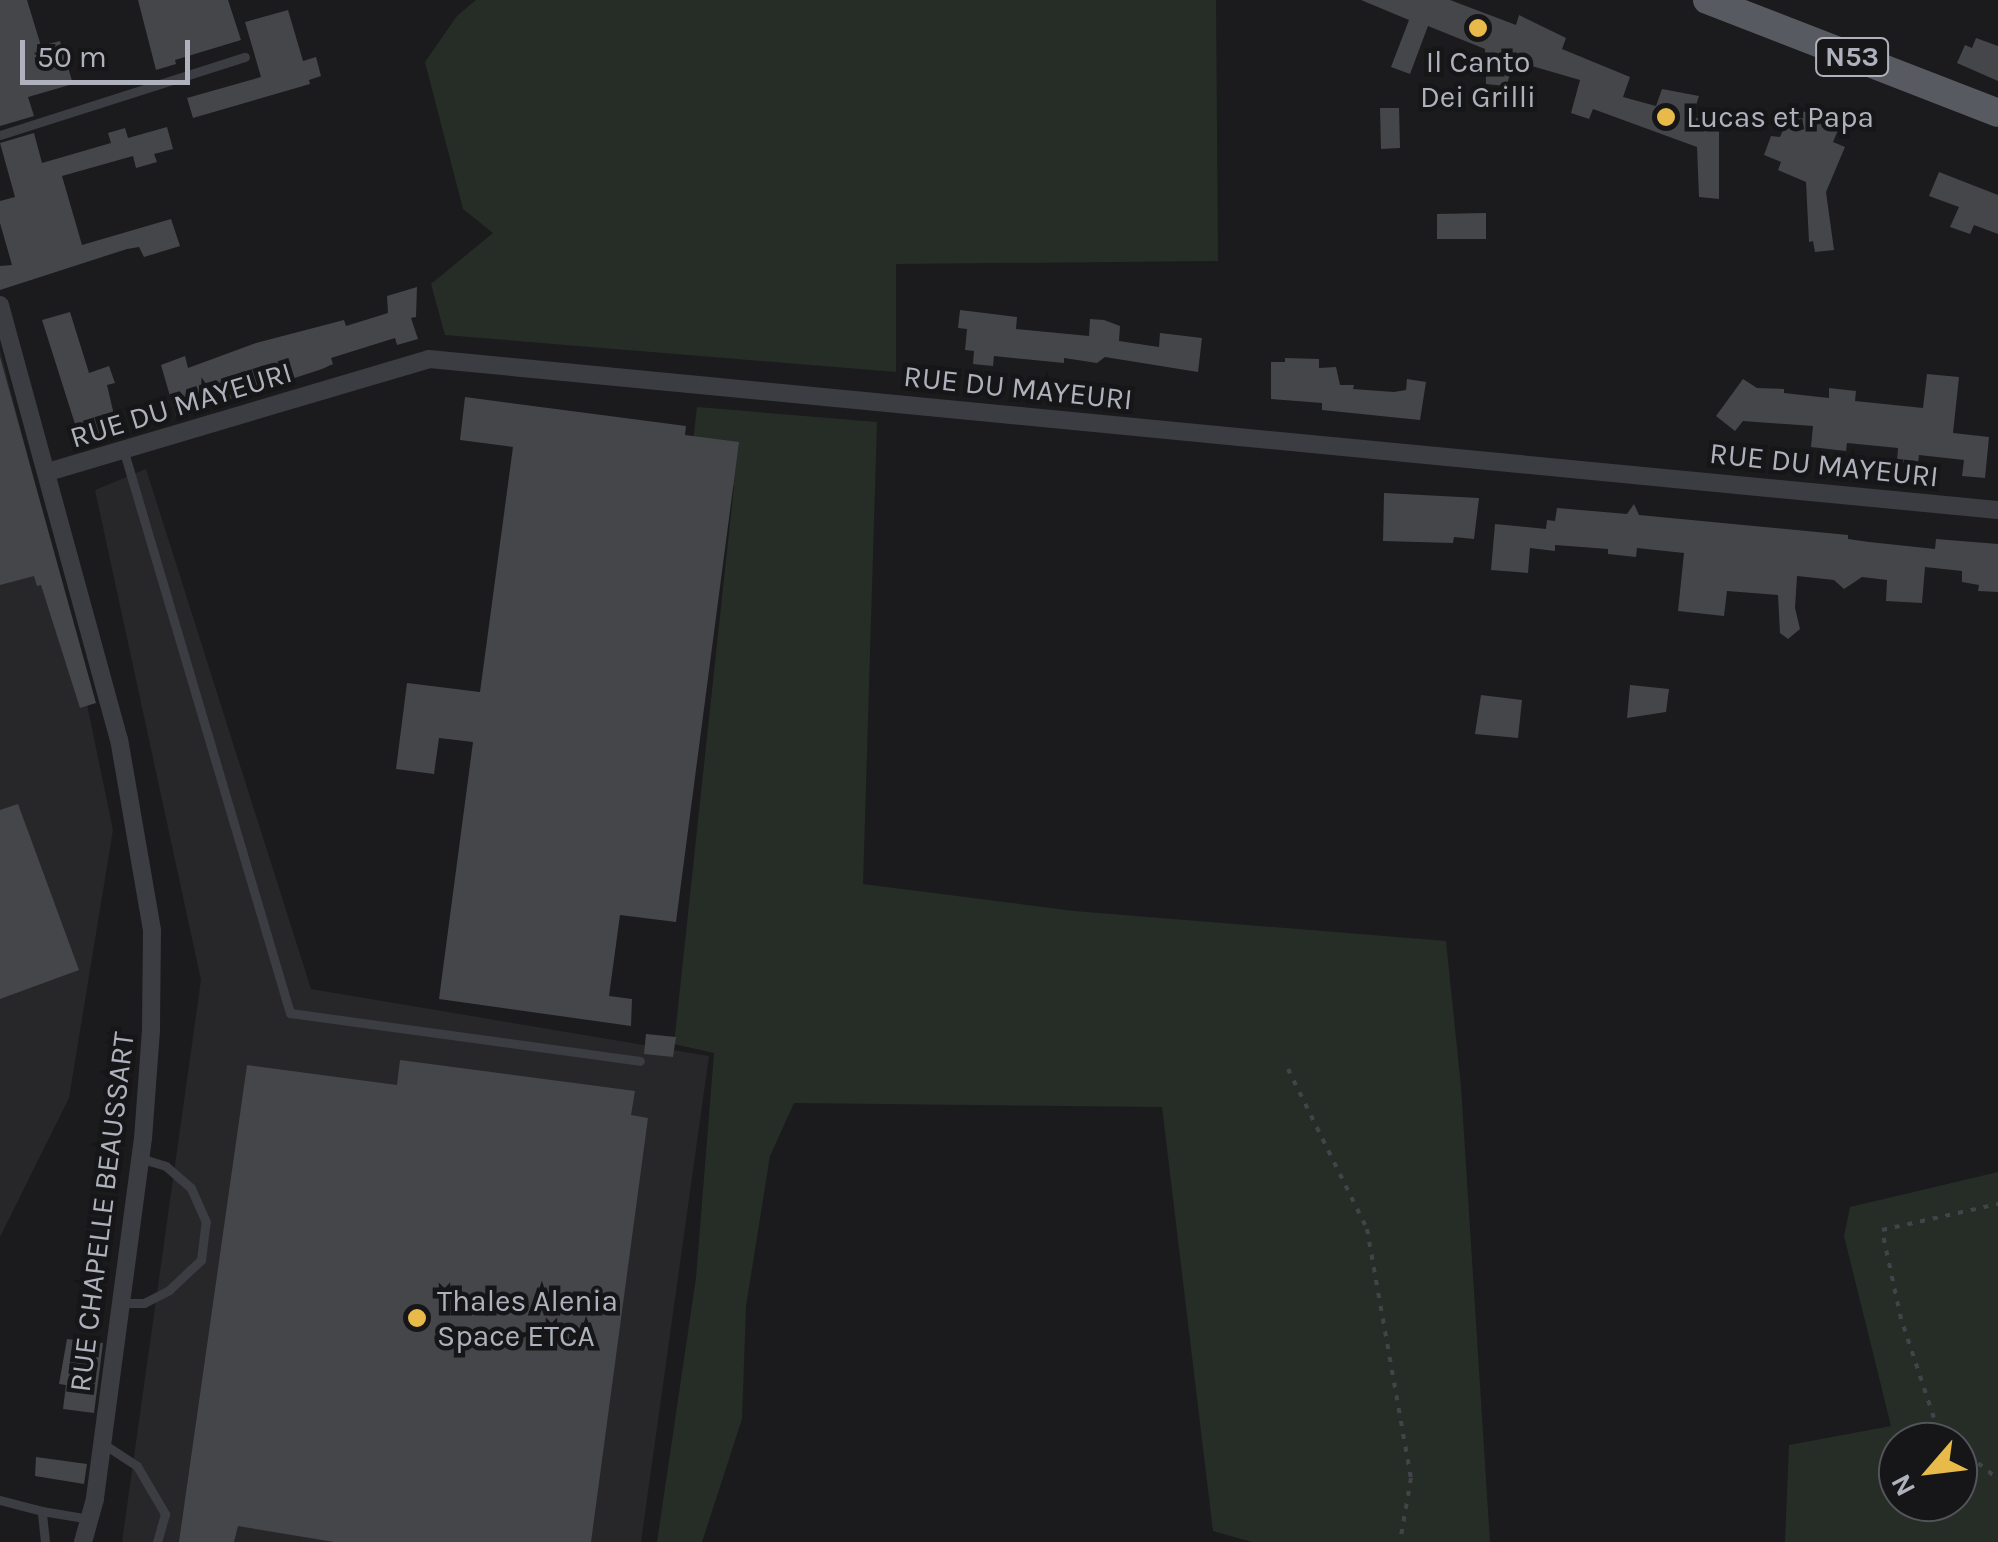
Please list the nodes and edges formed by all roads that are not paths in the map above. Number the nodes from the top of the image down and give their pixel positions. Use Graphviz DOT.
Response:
graph roads {
  1 [pos="1706,0"];
  2 [pos="245,57"];
  3 [pos="1998,113"];
  4 [pos="0,135"];
  5 [pos="0,305"];
  6 [pos="124,452"];
  7 [pos="48,472"];
  8 [pos="1998,510"];
  9 [pos="640,1061"];
  10 [pos="140,1158"];
  11 [pos="121,1303"];
  12 [pos="102,1444"];
  13 [pos="0,1500"];
  14 [pos="42,1511"];
  15 [pos="90,1519"];
  16 [pos="45,1542"];
  17 [pos="83,1542"];
  18 [pos="157,1542"];
  1 -- 3 [label="main road, N53"];
  2 -- 4 [label="lane"];
  5 -- 7 [label="street, RUE CHAPELLE BEAUSSART"];
  6 -- 7 [label="street, RUE DU MAYEURI"];
  6 -- 8 [label="street, RUE DU MAYEURI"];
  6 -- 9 [label="lane"];
  7 -- 10 [label="street, RUE CHAPELLE BEAUSSART"];
  10 -- 11 [label="street, RUE CHAPELLE BEAUSSART"];
  10 -- 11 [label="lane"];
  11 -- 12 [label="street, RUE CHAPELLE BEAUSSART"];
  12 -- 15 [label="street, RUE CHAPELLE BEAUSSART"];
  12 -- 18 [label="lane"];
  13 -- 14 [label="lane"];
  14 -- 15 [label="lane"];
  14 -- 16 [label="lane"];
  15 -- 17 [label="street, RUE CHAPELLE BEAUSSART"];
}
